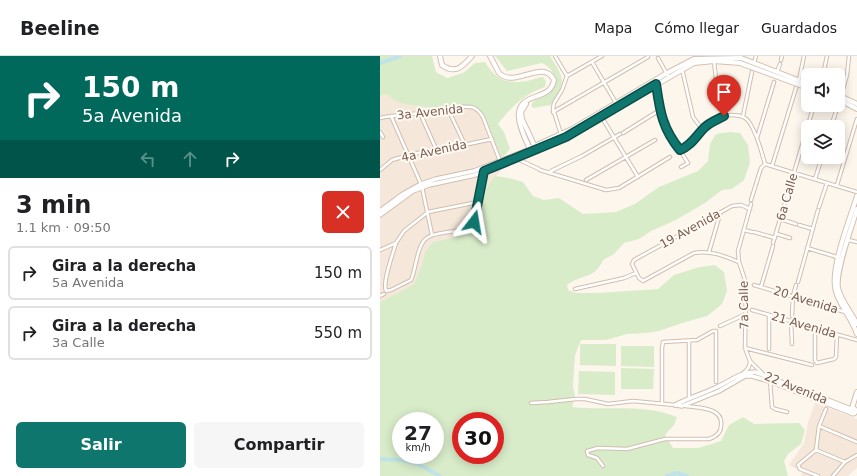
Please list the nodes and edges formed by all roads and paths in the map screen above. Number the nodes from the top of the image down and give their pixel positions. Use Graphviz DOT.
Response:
graph roads {
  1 [pos="441,56"];
  2 [pos="471,56"];
  3 [pos="491,56"];
  4 [pos="555,56"];
  5 [pos="602,56"];
  6 [pos="756,56"];
  7 [pos="782,56"];
  8 [pos="804,56"];
  9 [pos="827,56"];
  10 [pos="849,56"];
  11 [pos="648,57"];
  12 [pos="657,57"];
  13 [pos="695,59"];
  14 [pos="592,62"];
  15 [pos="714,62"];
  16 [pos="754,63"];
  17 [pos="824,68"];
  18 [pos="682,69"];
  19 [pos="752,72"];
  20 [pos="777,72"];
  21 [pos="668,75"];
  22 [pos="567,76"];
  23 [pos="799,80"];
  24 [pos="845,80"];
  25 [pos="604,82"];
  26 [pos="774,82"];
  27 [pos="656,84"];
  28 [pos="801,85"];
  29 [pos="796,88"];
  30 [pos="845,99"];
  31 [pos="845,100"];
  32 [pos="857,104"];
  33 [pos="617,105"];
  34 [pos="448,108"];
  35 [pos="857,109"];
  36 [pos="660,110"];
  37 [pos="553,112"];
  38 [pos="812,112"];
  39 [pos="420,113"];
  40 [pos="391,116"];
  41 [pos="601,116"];
  42 [pos="724,116"];
  43 [pos="743,116"];
  44 [pos="380,118"];
  45 [pos="857,118"];
  46 [pos="702,129"];
  47 [pos="380,132"];
  48 [pos="562,134"];
  49 [pos="383,138"];
  50 [pos="614,138"];
  51 [pos="757,138"];
  52 [pos="492,139"];
  53 [pos="655,140"];
  54 [pos="465,145"];
  55 [pos="436,149"];
  56 [pos="533,149"];
  57 [pos="681,150"];
  58 [pos="409,155"];
  59 [pos="626,157"];
  60 [pos="515,158"];
  61 [pos="670,158"];
  62 [pos="500,161"];
  63 [pos="765,164"];
  64 [pos="820,164"];
  65 [pos="772,166"];
  66 [pos="681,168"];
  67 [pos="380,170"];
  68 [pos="484,171"];
  69 [pos="472,173"];
  70 [pos="549,173"];
  71 [pos="794,173"];
  72 [pos="638,177"];
  73 [pos="815,179"];
  74 [pos="586,180"];
  75 [pos="827,183"];
  76 [pos="422,186"];
  77 [pos="837,186"];
  78 [pos="408,192"];
  79 [pos="857,192"];
  80 [pos="857,196"];
  81 [pos="752,200"];
  82 [pos="478,202"];
  83 [pos="751,204"];
  84 [pos="750,208"];
  85 [pos="857,209"];
  86 [pos="380,211"];
  87 [pos="428,212"];
  88 [pos="720,214"];
  89 [pos="380,215"];
  90 [pos="780,219"];
  91 [pos="812,229"];
  92 [pos="744,230"];
  93 [pos="777,234"];
  94 [pos="432,235"];
  95 [pos="775,238"];
  96 [pos="790,238"];
  97 [pos="848,240"];
  98 [pos="857,242"];
  99 [pos="396,243"];
  100 [pos="807,248"];
  101 [pos="380,250"];
  102 [pos="708,252"];
  103 [pos="838,258"];
  104 [pos="739,262"];
  105 [pos="636,273"];
  106 [pos="754,285"];
  107 [pos="761,286"];
  108 [pos="575,289"];
  109 [pos="385,292"];
  110 [pos="380,296"];
  111 [pos="793,296"];
  112 [pos="752,310"];
  113 [pos="846,312"];
  114 [pos="857,313"];
  115 [pos="746,314"];
  116 [pos="852,314"];
  117 [pos="769,315"];
  118 [pos="792,316"];
  119 [pos="791,321"];
  120 [pos="857,324"];
  121 [pos="720,326"];
  122 [pos="815,328"];
  123 [pos="837,334"];
  124 [pos="857,334"];
  125 [pos="857,340"];
  126 [pos="689,341"];
  127 [pos="792,344"];
  128 [pos="745,348"];
  129 [pos="769,349"];
  130 [pos="750,361"];
  131 [pos="812,365"];
  132 [pos="742,374"];
  133 [pos="763,374"];
  134 [pos="770,379"];
  135 [pos="716,382"];
  136 [pos="717,389"];
  137 [pos="857,392"];
  138 [pos="689,398"];
  139 [pos="531,402"];
  140 [pos="857,402"];
  141 [pos="662,403"];
  142 [pos="827,404"];
  143 [pos="675,405"];
  144 [pos="682,406"];
  145 [pos="854,411"];
  146 [pos="787,412"];
  147 [pos="819,426"];
  148 [pos="857,442"];
  149 [pos="816,450"];
  150 [pos="857,456"];
  151 [pos="845,462"];
  152 [pos="603,466"];
  153 [pos="818,476"];
  154 [pos="833,476"];
  1 -- 2 [label="main road"];
  3 -- 56 [label="main road"];
  4 -- 22 [label="street"];
  5 -- 14 [label="street"];
  6 -- 16 [label="street"];
  7 -- 20 [label="street"];
  8 -- 23 [label="street"];
  9 -- 17 [label="street"];
  10 -- 24 [label="street"];
  11 -- 25 [label="street"];
  12 -- 21 [label="street"];
  13 -- 15 [label="main road"];
  13 -- 16 [label="main road"];
  13 -- 18 [label="main road"];
  13 -- 21 [label="main road"];
  14 -- 22 [label="street"];
  14 -- 25 [label="street"];
  15 -- 28 [label="main road"];
  15 -- 42 [label="street"];
  16 -- 20 [label="main road"];
  18 -- 21 [label="main road"];
  18 -- 46 [label="street"];
  19 -- 43 [label="street"];
  20 -- 23 [label="main road"];
  21 -- 27 [label="main road"];
  21 -- 33 [label="main road"];
  22 -- 37 [label="street"];
  25 -- 33 [label="street"];
  25 -- 37 [label="street"];
  26 -- 51 [label="street"];
  27 -- 33 [label="main road"];
  27 -- 36 [label="street"];
  29 -- 65 [label="street"];
  30 -- 32 [label="main road"];
  31 -- 35 [label="main road"];
  33 -- 41 [label="main road"];
  33 -- 48 [label="main road"];
  34 -- 39 [label="street, 3a Avenida"];
  34 -- 52 [label="street, 3a Avenida"];
  34 -- 54 [label="street"];
  36 -- 50 [label="street"];
  36 -- 57 [label="street"];
  37 -- 48 [label="street"];
  38 -- 71 [label="street, 6a Calle"];
  39 -- 40 [label="street, 3a Avenida"];
  39 -- 55 [label="street"];
  40 -- 44 [label="street, 3a Avenida"];
  40 -- 58 [label="street"];
  41 -- 50 [label="street"];
  41 -- 56 [label="main road"];
  42 -- 43 [label="street"];
  42 -- 46 [label="street"];
  43 -- 51 [label="street"];
  45 -- 77 [label="street"];
  46 -- 57 [label="street"];
  47 -- 49 [label="street"];
  48 -- 56 [label="main road"];
  50 -- 59 [label="street"];
  50 -- 70 [label="street"];
  51 -- 63 [label="street"];
  52 -- 54 [label="street, 4a Avenida"];
  52 -- 62 [label="street"];
  53 -- 59 [label="street"];
  54 -- 55 [label="street, 4a Avenida"];
  55 -- 58 [label="street, 4a Avenida"];
  56 -- 60 [label="street"];
  56 -- 62 [label="street"];
  57 -- 66 [label="street"];
  58 -- 67 [label="street, 4a Avenida"];
  58 -- 76 [label="street"];
  59 -- 72 [label="street"];
  59 -- 74 [label="street"];
  60 -- 68 [label="street"];
  60 -- 70 [label="street"];
  61 -- 72 [label="street"];
  62 -- 69 [label="street"];
  63 -- 65 [label="street"];
  63 -- 81 [label="street"];
  64 -- 73 [label="street"];
  65 -- 71 [label="street"];
  68 -- 69 [label="street"];
  68 -- 82 [label="street"];
  69 -- 76 [label="street"];
  70 -- 72 [label="street"];
  71 -- 73 [label="street"];
  71 -- 90 [label="street, 6a Calle"];
  73 -- 75 [label="street"];
  75 -- 77 [label="street"];
  75 -- 91 [label="street"];
  76 -- 78 [label="street"];
  76 -- 87 [label="street"];
  77 -- 79 [label="street"];
  78 -- 86 [label="street"];
  78 -- 89 [label="street"];
  80 -- 103 [label="main road"];
  82 -- 87 [label="street"];
  82 -- 94 [label="street"];
  83 -- 84 [label="street, 7a Calle"];
  84 -- 88 [label="street, 19 Avenida"];
  84 -- 92 [label="street, 7a Calle"];
  85 -- 97 [label="main road"];
  87 -- 94 [label="street"];
  87 -- 99 [label="street"];
  88 -- 102 [label="street"];
  88 -- 105 [label="street, 19 Avenida"];
  90 -- 91 [label="street"];
  90 -- 93 [label="street, 6a Calle"];
  91 -- 100 [label="street"];
  92 -- 95 [label="street"];
  92 -- 104 [label="street, 7a Calle"];
  93 -- 95 [label="street, 6a Calle"];
  93 -- 96 [label="street"];
  94 -- 109 [label="street"];
  95 -- 107 [label="street, 6a Calle"];
  97 -- 98 [label="street"];
  97 -- 116 [label="main road"];
  99 -- 101 [label="street"];
  99 -- 109 [label="street"];
  100 -- 103 [label="street"];
  100 -- 111 [label="street"];
  102 -- 104 [label="street"];
  102 -- 105 [label="street"];
  103 -- 113 [label="main road"];
  104 -- 115 [label="street, 7a Calle"];
  105 -- 108 [label="street"];
  106 -- 107 [label="street, 20 Avenida"];
  107 -- 111 [label="street, 20 Avenida"];
  109 -- 110 [label="street"];
  111 -- 113 [label="street, 20 Avenida"];
  111 -- 118 [label="street"];
  112 -- 117 [label="street, 21 Avenida"];
  113 -- 116 [label="street, 20 Avenida"];
  113 -- 124 [label="main road"];
  114 -- 116 [label="street, 20 Avenida"];
  115 -- 121 [label="street"];
  115 -- 128 [label="street, 7a Calle"];
  116 -- 120 [label="main road"];
  117 -- 119 [label="street, 21 Avenida"];
  117 -- 129 [label="street"];
  119 -- 122 [label="street, 21 Avenida"];
  119 -- 127 [label="street"];
  122 -- 123 [label="street, 21 Avenida"];
  122 -- 123 [label="street"];
  123 -- 125 [label="street, 21 Avenida"];
  126 -- 135 [label="street"];
  126 -- 138 [label="street"];
  126 -- 141 [label="street"];
  128 -- 130 [label="street, 7a Calle"];
  128 -- 131 [label="street"];
  130 -- 132 [label="street"];
  130 -- 133 [label="street, 7a Calle"];
  132 -- 133 [label="street, 22 Avenida"];
  132 -- 136 [label="street, 22 Avenida"];
  133 -- 134 [label="street, 22 Avenida"];
  134 -- 136 [label="street, 22 Avenida"];
  134 -- 142 [label="street, 22 Avenida"];
  134 -- 146 [label="street"];
  136 -- 138 [label="street, 22 Avenida"];
  136 -- 144 [label="street, 22 Avenida"];
  137 -- 145 [label="main road"];
  138 -- 143 [label="street, 22 Avenida"];
  139 -- 141 [label="street"];
  140 -- 145 [label="main road"];
  141 -- 143 [label="street"];
  142 -- 145 [label="street, 22 Avenida"];
  142 -- 147 [label="street"];
  143 -- 144 [label="street"];
  144 -- 152 [label="street"];
  147 -- 148 [label="street"];
  147 -- 149 [label="street"];
  149 -- 151 [label="street"];
  149 -- 153 [label="street"];
  150 -- 151 [label="street"];
  151 -- 154 [label="street"];
}
